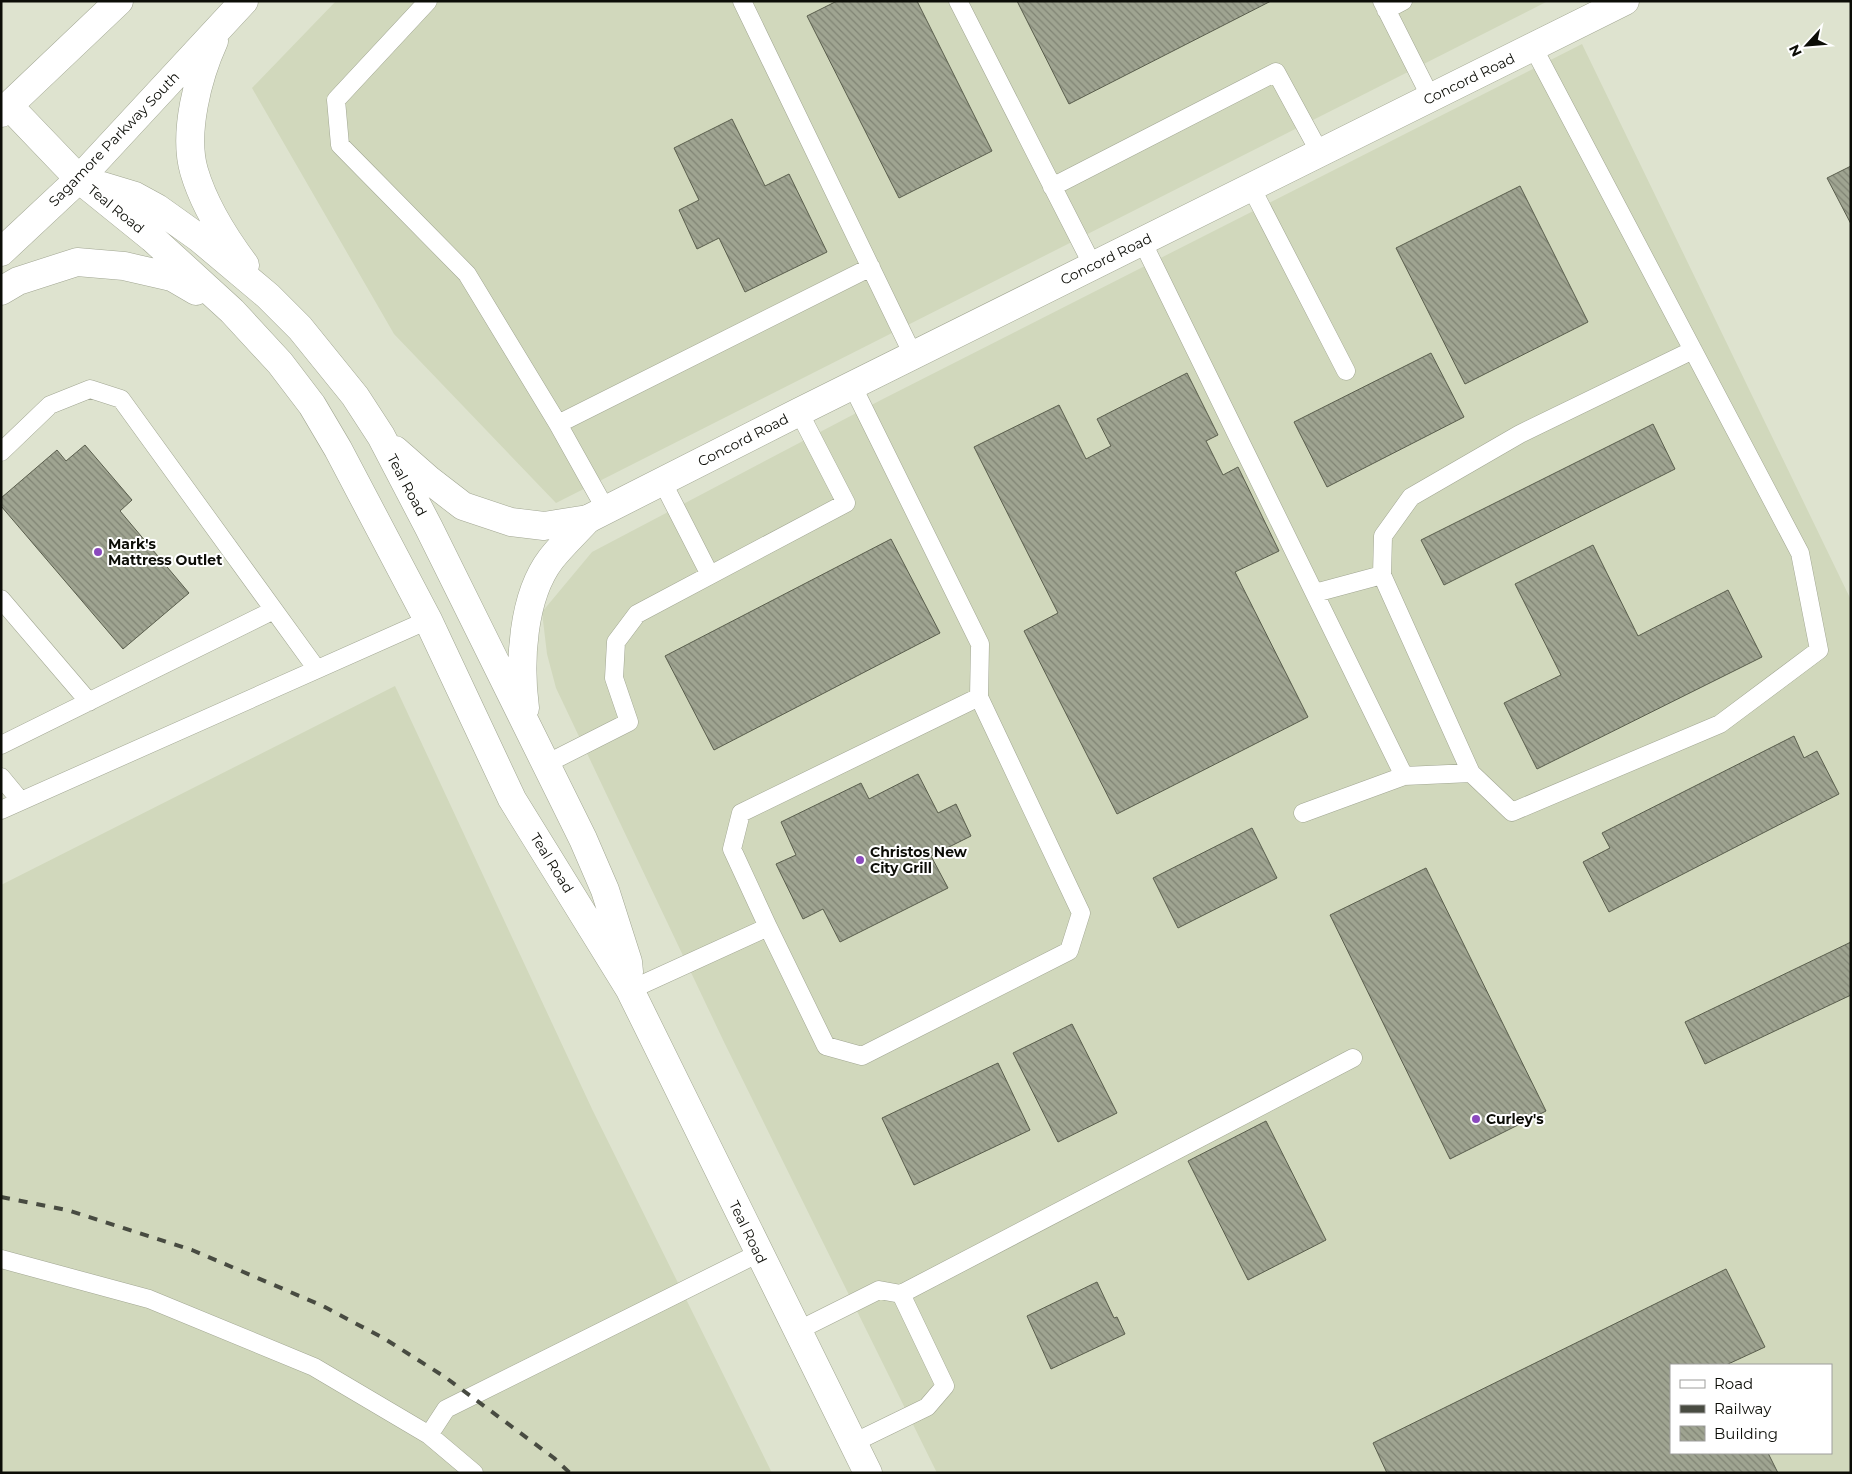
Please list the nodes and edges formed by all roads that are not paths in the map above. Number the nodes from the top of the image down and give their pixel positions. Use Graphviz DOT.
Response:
graph roads {
  1 [pos="119,1"];
  2 [pos="244,1"];
  3 [pos="428,1"];
  4 [pos="742,1"];
  5 [pos="958,1"];
  6 [pos="1403,1"];
  7 [pos="1612,4"];
  8 [pos="1384,5"];
  9 [pos="221,26"];
  10 [pos="1533,47"];
  11 [pos="1431,98"];
  12 [pos="4,106"];
  13 [pos="1320,153"];
  14 [pos="79,178"];
  15 [pos="1052,187"];
  16 [pos="1252,187"];
  17 [pos="1142,241"];
  18 [pos="1,252"];
  19 [pos="1092,266"];
  20 [pos="871,267"];
  21 [pos="1,290"];
  22 [pos="268,296"];
  23 [pos="232,311"];
  24 [pos="1693,350"];
  25 [pos="913,355"];
  26 [pos="1346,370"];
  27 [pos="852,385"];
  28 [pos="799,412"];
  29 [pos="558,424"];
  30 [pos="381,436"];
  31 [pos="1,452"];
  32 [pos="662,481"];
  33 [pos="597,515"];
  34 [pos="710,575"];
  35 [pos="1382,575"];
  36 [pos="1315,593"];
  37 [pos="1,599"];
  38 [pos="274,610"];
  39 [pos="428,620"];
  40 [pos="316,668"];
  41 [pos="978,697"];
  42 [pos="89,702"];
  43 [pos="527,725"];
  44 [pos="1,745"];
  45 [pos="546,764"];
  46 [pos="1471,774"];
  47 [pos="1404,776"];
  48 [pos="1,777"];
  49 [pos="20,800"];
  50 [pos="1,810"];
  51 [pos="1303,813"];
  52 [pos="768,927"];
  53 [pos="630,990"];
  54 [pos="1353,1058"];
  55 [pos="759,1254"];
  56 [pos="1,1259"];
  57 [pos="901,1294"];
  58 [pos="797,1331"];
  59 [pos="429,1435"];
  60 [pos="853,1443"];
  61 [pos="474,1473"];
  62 [pos="868,1473"];
  1 -- 12 [label="main road"];
  2 -- 9 [label="main road, Sagamore Parkway South"];
  3 -- 29 [label="lane"];
  4 -- 20 [label="lane"];
  5 -- 15 [label="lane"];
  6 -- 8 [label="lane"];
  7 -- 10 [label="main road, Concord Road"];
  8 -- 11 [label="lane"];
  9 -- 14 [label="main road, Sagamore Parkway South"];
  9 -- 22 [label="main road"];
  10 -- 11 [label="main road, Concord Road"];
  10 -- 24 [label="lane"];
  11 -- 13 [label="main road, Concord Road"];
  12 -- 14 [label="main road"];
  13 -- 15 [label="lane"];
  13 -- 16 [label="main road, Concord Road"];
  14 -- 18 [label="main road, Sagamore Parkway South"];
  14 -- 22 [label="main road, Teal Road"];
  14 -- 23 [label="main road, Teal Road"];
  15 -- 19 [label="lane"];
  16 -- 17 [label="main road, Concord Road"];
  16 -- 26 [label="lane"];
  17 -- 19 [label="main road, Concord Road"];
  17 -- 36 [label="lane"];
  19 -- 25 [label="main road, Concord Road"];
  20 -- 25 [label="lane"];
  20 -- 29 [label="lane"];
  21 -- 23 [label="main road"];
  22 -- 30 [label="main road, Teal Road"];
  23 -- 39 [label="main road, Teal Road"];
  24 -- 35 [label="lane"];
  24 -- 46 [label="lane"];
  25 -- 27 [label="main road, Concord Road"];
  27 -- 28 [label="main road, Concord Road"];
  27 -- 41 [label="lane"];
  28 -- 32 [label="main road, Concord Road"];
  28 -- 34 [label="lane"];
  29 -- 33 [label="lane"];
  30 -- 33 [label="main road"];
  30 -- 43 [label="main road, Teal Road"];
  31 -- 38 [label="lane"];
  32 -- 33 [label="main road, Concord Road"];
  32 -- 34 [label="lane"];
  33 -- 43 [label="main road"];
  34 -- 45 [label="lane"];
  35 -- 36 [label="lane"];
  35 -- 46 [label="lane"];
  36 -- 47 [label="lane"];
  37 -- 42 [label="lane"];
  38 -- 40 [label="lane"];
  38 -- 42 [label="lane"];
  39 -- 40 [label="lane"];
  39 -- 53 [label="main road, Teal Road"];
  40 -- 49 [label="lane"];
  41 -- 52 [label="lane"];
  41 -- 52 [label="lane"];
  42 -- 44 [label="lane"];
  43 -- 45 [label="main road, Teal Road"];
  45 -- 53 [label="main road, Teal Road"];
  46 -- 47 [label="lane"];
  47 -- 51 [label="lane"];
  48 -- 49 [label="lane"];
  49 -- 50 [label="lane"];
  52 -- 53 [label="lane"];
  53 -- 55 [label="main road, Teal Road"];
  54 -- 57 [label="lane"];
  55 -- 58 [label="main road, Teal Road"];
  55 -- 59 [label="lane"];
  56 -- 59 [label="lane"];
  57 -- 58 [label="lane"];
  57 -- 60 [label="lane"];
  58 -- 60 [label="main road, Teal Road"];
  59 -- 61 [label="lane"];
  60 -- 62 [label="main road, Teal Road"];
}
